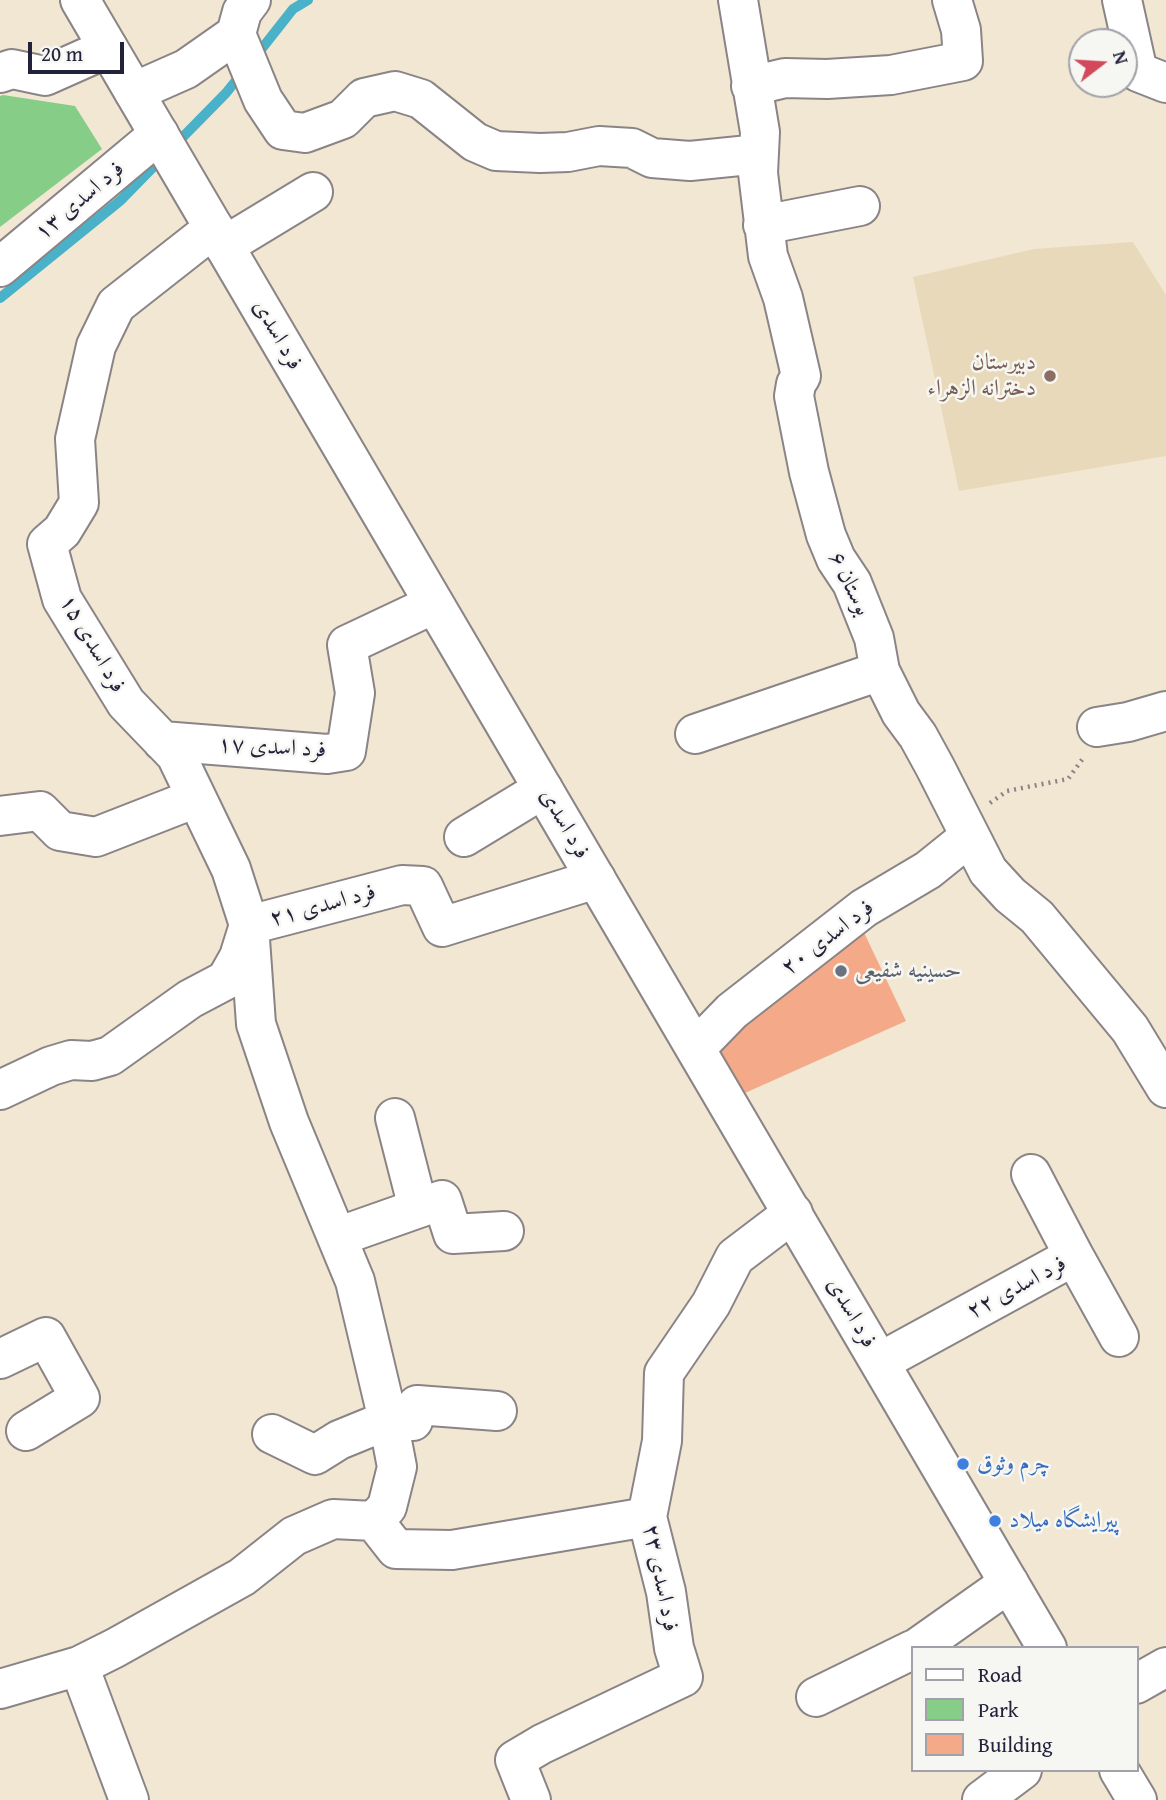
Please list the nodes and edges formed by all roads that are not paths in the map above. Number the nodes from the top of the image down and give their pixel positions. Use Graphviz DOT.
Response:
graph roads {
  1 [pos="80,0"];
  2 [pos="738,0"];
  3 [pos="952,0"];
  4 [pos="1122,0"];
  5 [pos="243,17"];
  6 [pos="120,69"];
  7 [pos="0,73"];
  8 [pos="1166,83"];
  9 [pos="751,86"];
  10 [pos="159,135"];
  11 [pos="759,154"];
  12 [pos="313,192"];
  13 [pos="860,206"];
  14 [pos="763,225"];
  15 [pos="219,237"];
  16 [pos="0,267"];
  17 [pos="434,604"];
  18 [pos="880,671"];
  19 [pos="1166,710"];
  20 [pos="1097,727"];
  21 [pos="695,734"];
  22 [pos="162,741"];
  23 [pos="544,789"];
  24 [pos="196,798"];
  25 [pos="0,816"];
  26 [pos="464,837"];
  27 [pos="969,837"];
  28 [pos="596,879"];
  29 [pos="249,925"];
  30 [pos="696,1048"];
  31 [pos="1166,1087"];
  32 [pos="0,1090"];
  33 [pos="395,1118"];
  34 [pos="1031,1174"];
  35 [pos="418,1208"];
  36 [pos="793,1213"];
  37 [pos="504,1231"];
  38 [pos="337,1237"];
  39 [pos="1074,1256"];
  40 [pos="1119,1337"];
  41 [pos="0,1359"];
  42 [pos="880,1362"];
  43 [pos="496,1411"];
  44 [pos="388,1420"];
  45 [pos="26,1431"];
  46 [pos="272,1434"];
  47 [pos="647,1517"];
  48 [pos="374,1521"];
  49 [pos="1009,1583"];
  50 [pos="920,1646"];
  51 [pos="1046,1646"];
  52 [pos="911,1650"];
  53 [pos="79,1666"];
  54 [pos="1166,1667"];
  55 [pos="1138,1683"];
  56 [pos="0,1689"];
  57 [pos="817,1697"];
  58 [pos="1019,1772"];
  59 [pos="1120,1772"];
  60 [pos="130,1800"];
  61 [pos="531,1800"];
  62 [pos="982,1800"];
  63 [pos="1137,1800"];
  1 -- 6 [label="street, فرد اسدی"];
  2 -- 9 [label="street, بوستان ۶"];
  3 -- 9 [label="street"];
  4 -- 8 [label="street"];
  5 -- 6 [label="street"];
  5 -- 11 [label="street"];
  6 -- 7 [label="street"];
  6 -- 10 [label="street, فرد اسدی"];
  9 -- 11 [label="street, بوستان ۶"];
  10 -- 15 [label="street, فرد اسدی"];
  10 -- 16 [label="street, فرد اسدی ۱۳"];
  11 -- 14 [label="street, بوستان ۶"];
  12 -- 15 [label="street"];
  13 -- 14 [label="street"];
  14 -- 18 [label="street, بوستان ۶"];
  15 -- 17 [label="street, فرد اسدی"];
  15 -- 22 [label="street, فرد اسدی ۱۵"];
  17 -- 22 [label="street, فرد اسدی ۱۷"];
  17 -- 23 [label="street, فرد اسدی"];
  18 -- 21 [label="street"];
  18 -- 27 [label="street, بوستان ۶"];
  19 -- 20 [label="street"];
  22 -- 24 [label="street, فرد اسدی ۱۵"];
  23 -- 26 [label="street"];
  23 -- 28 [label="street, فرد اسدی"];
  24 -- 25 [label="street"];
  24 -- 29 [label="street, فرد اسدی ۱۵"];
  27 -- 30 [label="street, فرد اسدی ۲۰"];
  27 -- 31 [label="street, بوستان ۶"];
  28 -- 29 [label="street, فرد اسدی ۲۱"];
  28 -- 30 [label="street, فرد اسدی"];
  29 -- 32 [label="street, فرد اسدی ۲۱"];
  29 -- 38 [label="street, فرد اسدی ۱۵"];
  30 -- 36 [label="street, فرد اسدی"];
  33 -- 35 [label="street"];
  34 -- 39 [label="street"];
  35 -- 37 [label="street"];
  35 -- 38 [label="street"];
  36 -- 42 [label="street, فرد اسدی"];
  36 -- 47 [label="street, فرد اسدی ۲۳"];
  38 -- 44 [label="street, فرد اسدی ۱۵"];
  39 -- 40 [label="street, فرد اسدی ۲۲"];
  39 -- 42 [label="street, فرد اسدی ۲۲"];
  41 -- 45 [label="street"];
  42 -- 49 [label="street, فرد اسدی"];
  43 -- 44 [label="street"];
  44 -- 46 [label="street"];
  44 -- 48 [label="street, فرد اسدی ۱۵"];
  47 -- 48 [label="street"];
  47 -- 61 [label="street, فرد اسدی ۲۳"];
  48 -- 53 [label="street"];
  49 -- 50 [label="street"];
  49 -- 51 [label="street, فرد اسدی"];
  52 -- 57 [label="street"];
  53 -- 56 [label="street"];
  53 -- 60 [label="street"];
  54 -- 55 [label="street"];
  58 -- 62 [label="street"];
  59 -- 63 [label="street"];
}
